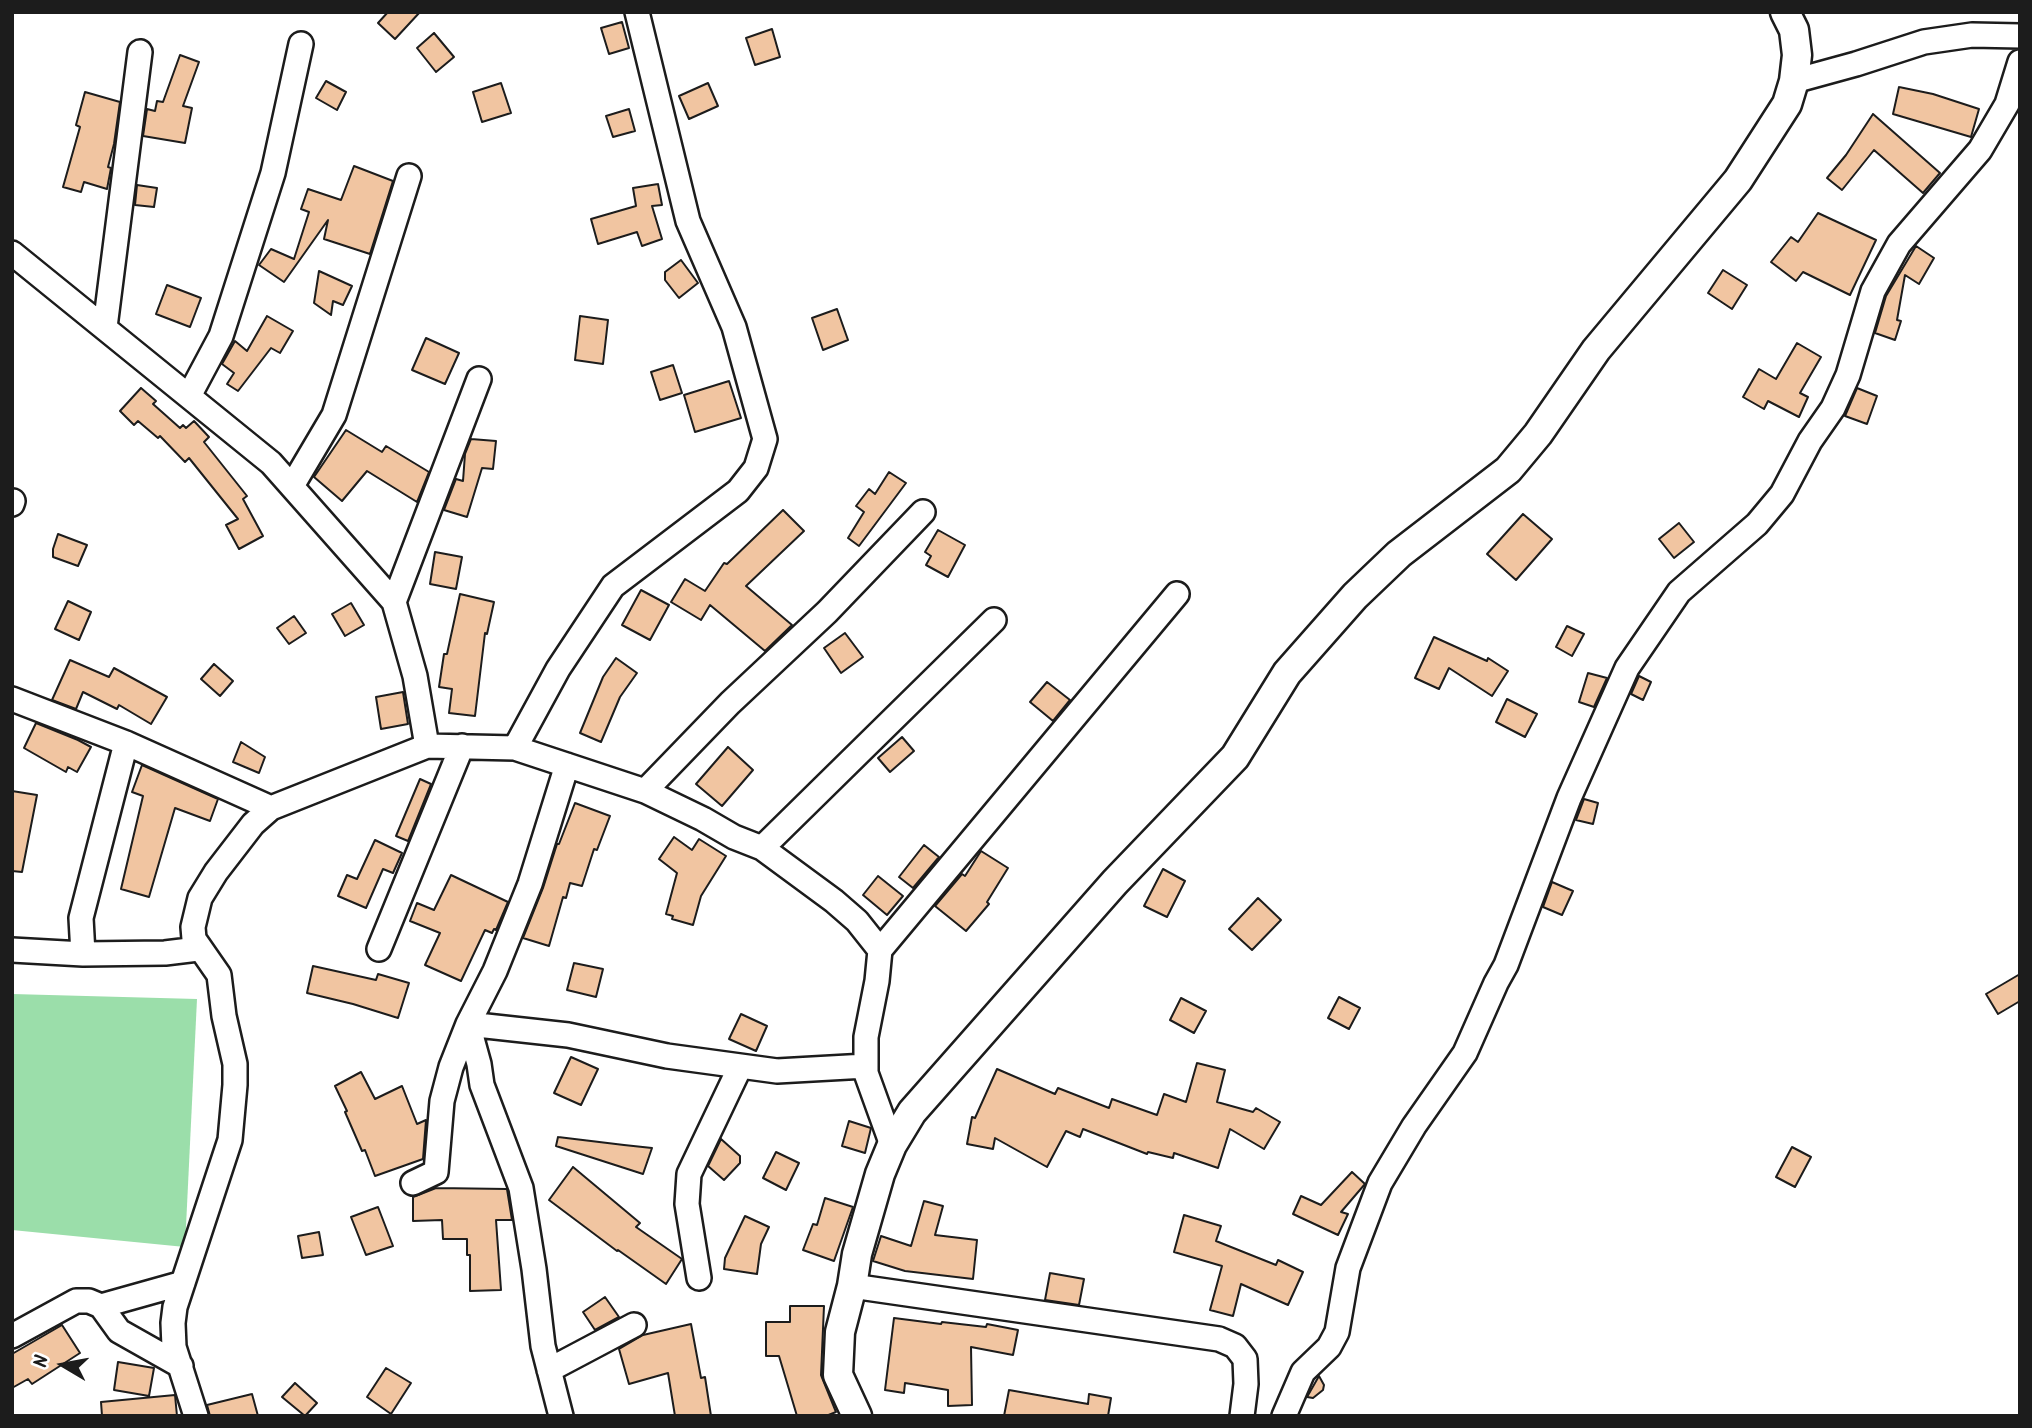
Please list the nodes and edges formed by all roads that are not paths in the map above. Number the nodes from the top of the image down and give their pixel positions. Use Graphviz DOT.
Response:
graph roads {
  1 [pos="637,12"];
  2 [pos="1785,12"];
  3 [pos="2020,36"];
  4 [pos="301,44"];
  5 [pos="140,52"];
  6 [pos="2020,62"];
  7 [pos="1794,80"];
  8 [pos="409,176"];
  9 [pos="12,253"];
  10 [pos="105,327"];
  11 [pos="480,379"];
  12 [pos="189,396"];
  13 [pos="292,486"];
  14 [pos="923,512"];
  15 [pos="1177,594"];
  16 [pos="394,602"];
  17 [pos="993,620"];
  18 [pos="12,699"];
  19 [pos="126,743"];
  20 [pos="427,746"];
  21 [pos="462,746"];
  22 [pos="515,748"];
  23 [pos="567,765"];
  24 [pos="645,791"];
  25 [pos="271,808"];
  26 [pos="762,848"];
  27 [pos="198,949"];
  28 [pos="379,949"];
  29 [pos="12,950"];
  30 [pos="880,950"];
  31 [pos="83,954"];
  32 [pos="468,1024"];
  33 [pos="866,1066"];
  34 [pos="740,1067"];
  35 [pos="892,1145"];
  36 [pos="413,1183"];
  37 [pos="699,1278"];
  38 [pos="183,1283"];
  39 [pos="852,1286"];
  40 [pos="101,1306"];
  41 [pos="634,1325"];
  42 [pos="12,1336"];
  43 [pos="181,1366"];
  44 [pos="549,1370"];
  45 [pos="192,1411"];
  46 [pos="561,1416"];
  47 [pos="857,1416"];
  48 [pos="1242,1416"];
  49 [pos="1284,1416"];
  1 -- 22 [label="street"];
  2 -- 7 [label="street"];
  3 -- 7 [label="street"];
  4 -- 12 [label="street"];
  5 -- 10 [label="street"];
  6 -- 49 [label="street"];
  7 -- 35 [label="street"];
  8 -- 13 [label="street"];
  9 -- 10 [label="street"];
  10 -- 12 [label="street"];
  11 -- 16 [label="street"];
  12 -- 13 [label="street"];
  13 -- 16 [label="street"];
  14 -- 24 [label="street"];
  15 -- 30 [label="street"];
  16 -- 20 [label="street"];
  17 -- 26 [label="street"];
  18 -- 19 [label="street"];
  19 -- 25 [label="street"];
  19 -- 31 [label="street"];
  20 -- 21 [label="street"];
  20 -- 25 [label="street"];
  21 -- 22 [label="street"];
  21 -- 28 [label="street"];
  22 -- 23 [label="street"];
  23 -- 24 [label="street"];
  23 -- 32 [label="street"];
  24 -- 26 [label="street"];
  25 -- 27 [label="street"];
  26 -- 30 [label="street"];
  27 -- 31 [label="street"];
  27 -- 38 [label="street"];
  29 -- 31 [label="street"];
  30 -- 33 [label="street"];
  32 -- 34 [label="street"];
  32 -- 36 [label="street"];
  32 -- 44 [label="street"];
  33 -- 34 [label="street"];
  33 -- 35 [label="street"];
  34 -- 37 [label="street"];
  35 -- 39 [label="street"];
  38 -- 40 [label="street"];
  38 -- 43 [label="street"];
  39 -- 47 [label="street"];
  39 -- 48 [label="street"];
  40 -- 42 [label="street"];
  40 -- 43 [label="street"];
  41 -- 44 [label="street"];
  43 -- 45 [label="street"];
  44 -- 46 [label="street"];
}
